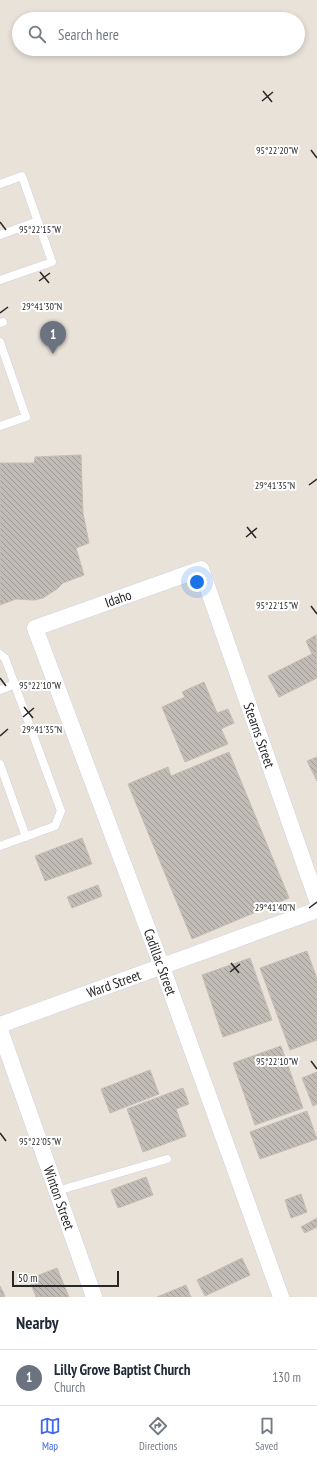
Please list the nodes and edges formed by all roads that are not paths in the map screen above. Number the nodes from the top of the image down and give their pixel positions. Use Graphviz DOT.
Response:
graph roads {
  1 [pos="0,184"];
  2 [pos="38,221"];
  3 [pos="0,235"];
  4 [pos="0,280"];
  5 [pos="0,342"];
  6 [pos="0,426"];
  7 [pos="201,569"];
  8 [pos="35,628"];
  9 [pos="0,654"];
  10 [pos="15,684"];
  11 [pos="0,690"];
  12 [pos="0,764"];
  13 [pos="26,836"];
  14 [pos="0,846"];
  15 [pos="317,900"];
  16 [pos="317,910"];
  17 [pos="162,967"];
  18 [pos="0,1025"];
  19 [pos="0,1030"];
  20 [pos="167,1159"];
  21 [pos="57,1191"];
  22 [pos="94,1297"];
  23 [pos="281,1297"];
  1 -- 2 [label="lane"];
  2 -- 3 [label="lane"];
  2 -- 4 [label="lane"];
  5 -- 6 [label="lane"];
  7 -- 8 [label="street, Idaho"];
  7 -- 15 [label="street, Stearns Street"];
  8 -- 17 [label="street, Cadillac Street"];
  9 -- 10 [label="lane"];
  10 -- 11 [label="lane"];
  10 -- 13 [label="lane"];
  12 -- 13 [label="lane"];
  13 -- 14 [label="lane"];
  16 -- 17 [label="street, Ward Street"];
  17 -- 18 [label="street, Ward Street"];
  17 -- 23 [label="street, Cadillac Street"];
  19 -- 21 [label="street, Winton Street"];
  20 -- 21 [label="lane"];
  21 -- 22 [label="street, Winton Street"];
}
